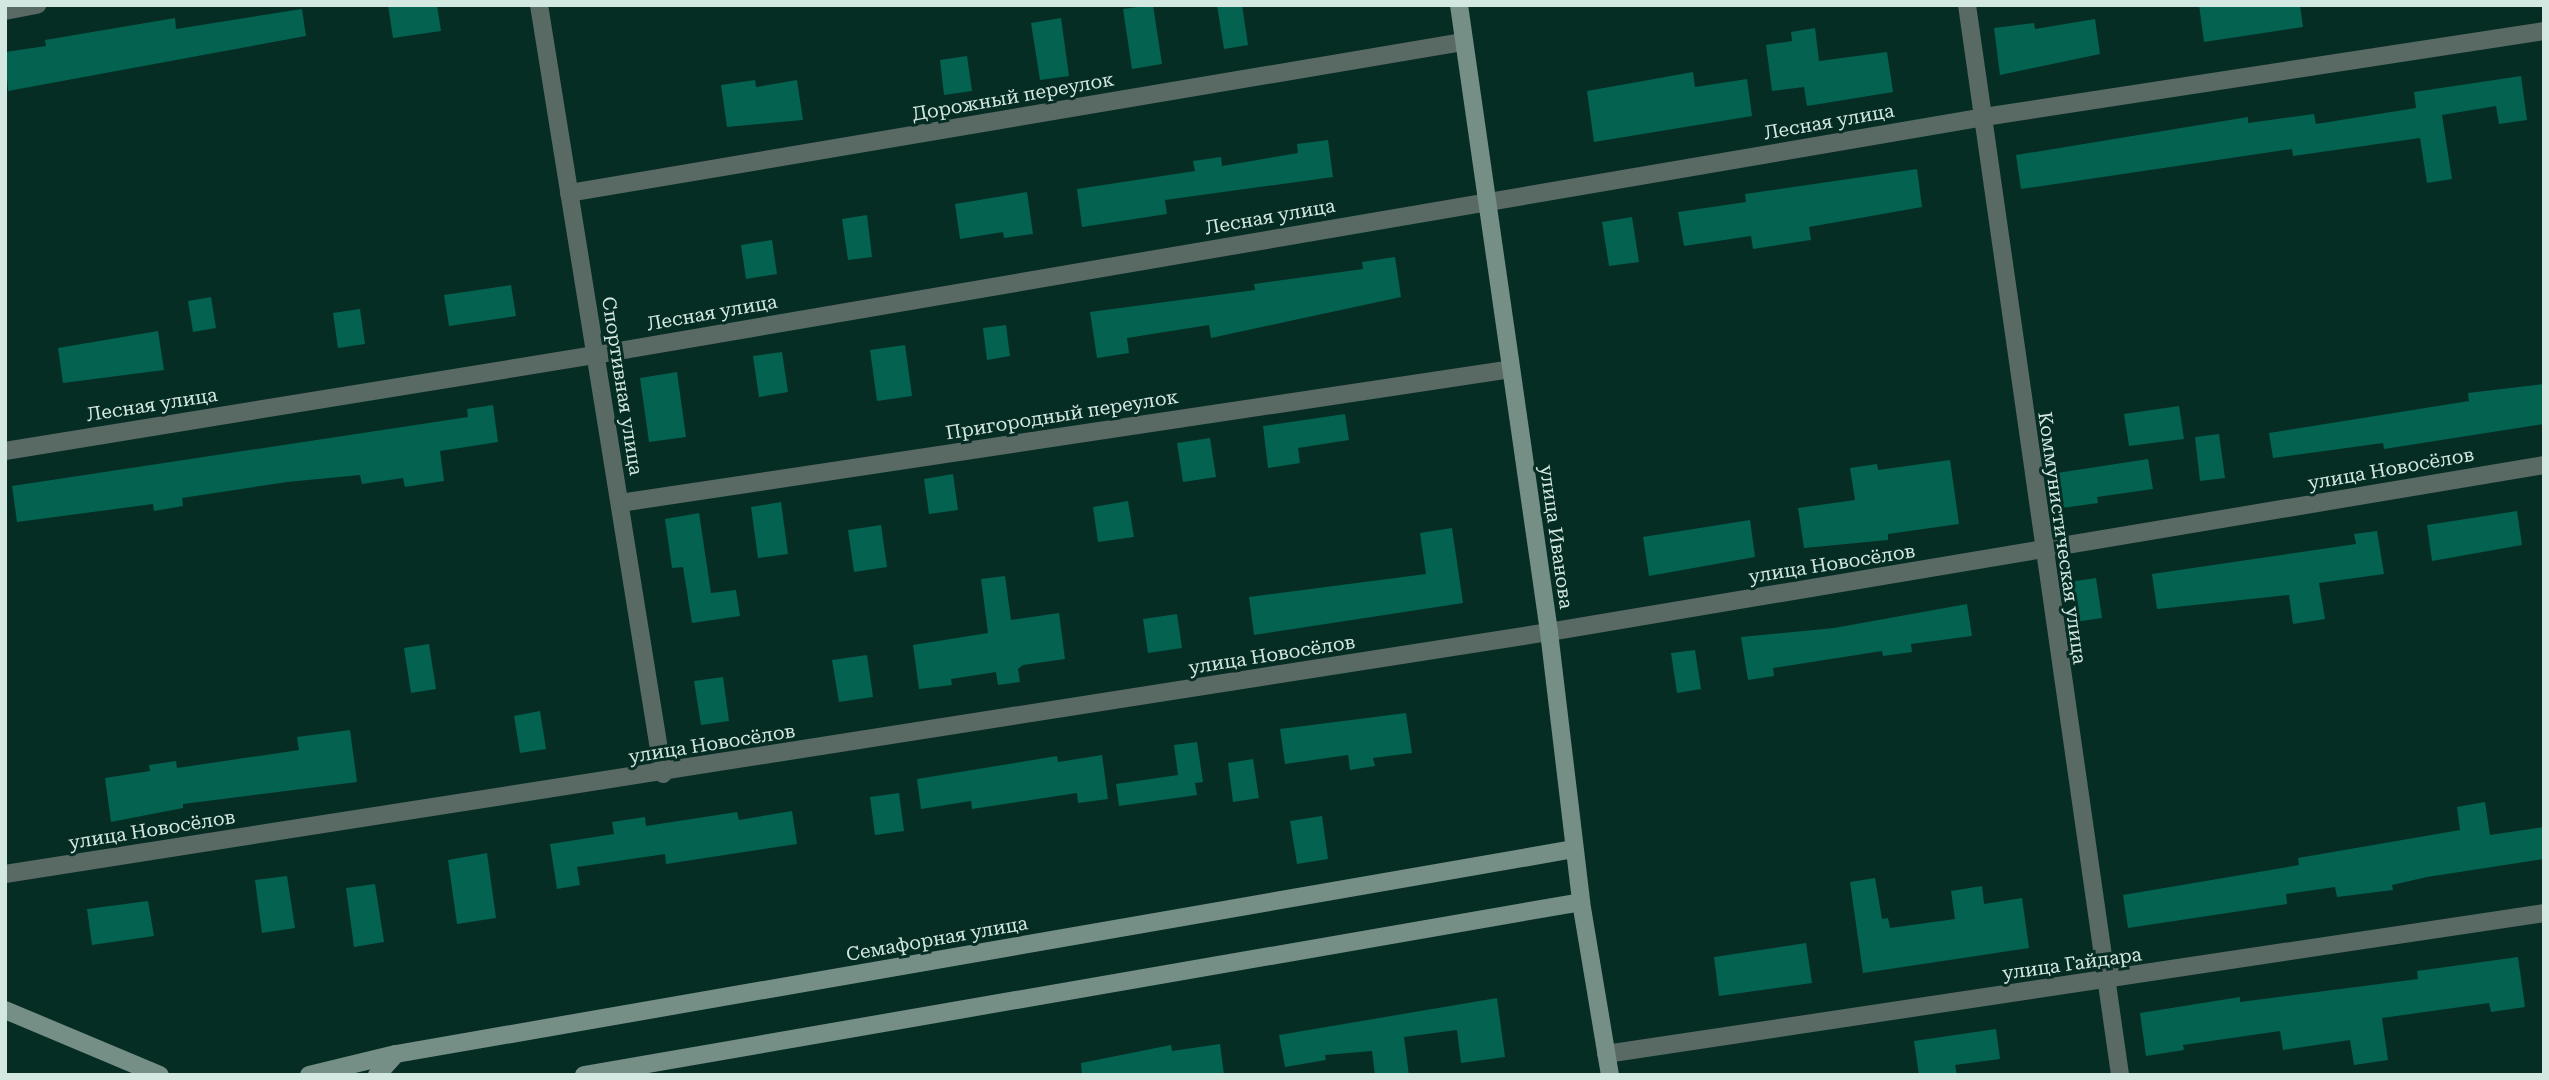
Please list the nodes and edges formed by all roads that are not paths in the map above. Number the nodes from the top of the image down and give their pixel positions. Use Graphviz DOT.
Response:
graph roads {
  1 [pos="37,5"];
  2 [pos="539,5"];
  3 [pos="1459,5"];
  4 [pos="1968,5"];
  5 [pos="5,11"];
  6 [pos="2544,31"];
  7 [pos="1464,43"];
  8 [pos="1984,117"];
  9 [pos="569,193"];
  10 [pos="1487,201"];
  11 [pos="596,355"];
  12 [pos="1511,369"];
  13 [pos="5,451"];
  14 [pos="2544,465"];
  15 [pos="620,503"];
  16 [pos="2042,550"];
  17 [pos="1549,632"];
  18 [pos="663,774"];
  19 [pos="1574,849"];
  20 [pos="5,874"];
  21 [pos="1581,902"];
  22 [pos="2544,913"];
  23 [pos="2104,981"];
  24 [pos="5,1010"];
  25 [pos="397,1054"];
  26 [pos="1606,1054"];
  27 [pos="160,1075"];
  28 [pos="309,1075"];
  29 [pos="377,1075"];
  30 [pos="584,1075"];
  31 [pos="1610,1075"];
  32 [pos="2120,1075"];
  1 -- 5 [label="street"];
  2 -- 9 [label="street, Спортивная улица"];
  3 -- 7 [label="street, улица Иванова"];
  4 -- 8 [label="street, Коммунистическая улица"];
  6 -- 8 [label="street, Лесная улица"];
  7 -- 9 [label="street, Дорожный переулок"];
  7 -- 10 [label="street, улица Иванова"];
  8 -- 10 [label="street, Лесная улица"];
  8 -- 16 [label="street, Коммунистическая улица"];
  9 -- 11 [label="street, Спортивная улица"];
  10 -- 11 [label="street, Лесная улица"];
  10 -- 12 [label="street, улица Иванова"];
  11 -- 13 [label="street, Лесная улица"];
  11 -- 15 [label="street, Спортивная улица"];
  12 -- 15 [label="street, Пригородный переулок"];
  12 -- 17 [label="street, улица Иванова"];
  14 -- 16 [label="street, улица Новосёлов"];
  15 -- 18 [label="street, Спортивная улица"];
  16 -- 17 [label="street, улица Новосёлов"];
  16 -- 23 [label="street, Коммунистическая улица"];
  17 -- 18 [label="street, улица Новосёлов"];
  17 -- 19 [label="street, улица Иванова"];
  18 -- 20 [label="street, улица Новосёлов"];
  19 -- 21 [label="street, улица Иванова"];
  19 -- 25 [label="street, Семафорная улица"];
  21 -- 26 [label="street, улица Иванова"];
  21 -- 30 [label="street"];
  22 -- 23 [label="street, улица Гайдара"];
  23 -- 26 [label="street, улица Гайдара"];
  23 -- 32 [label="street, Коммунистическая улица"];
  24 -- 27 [label="street"];
  25 -- 28 [label="street, Семафорная улица"];
  25 -- 29 [label="street"];
  26 -- 31 [label="street, улица Иванова"];
}
